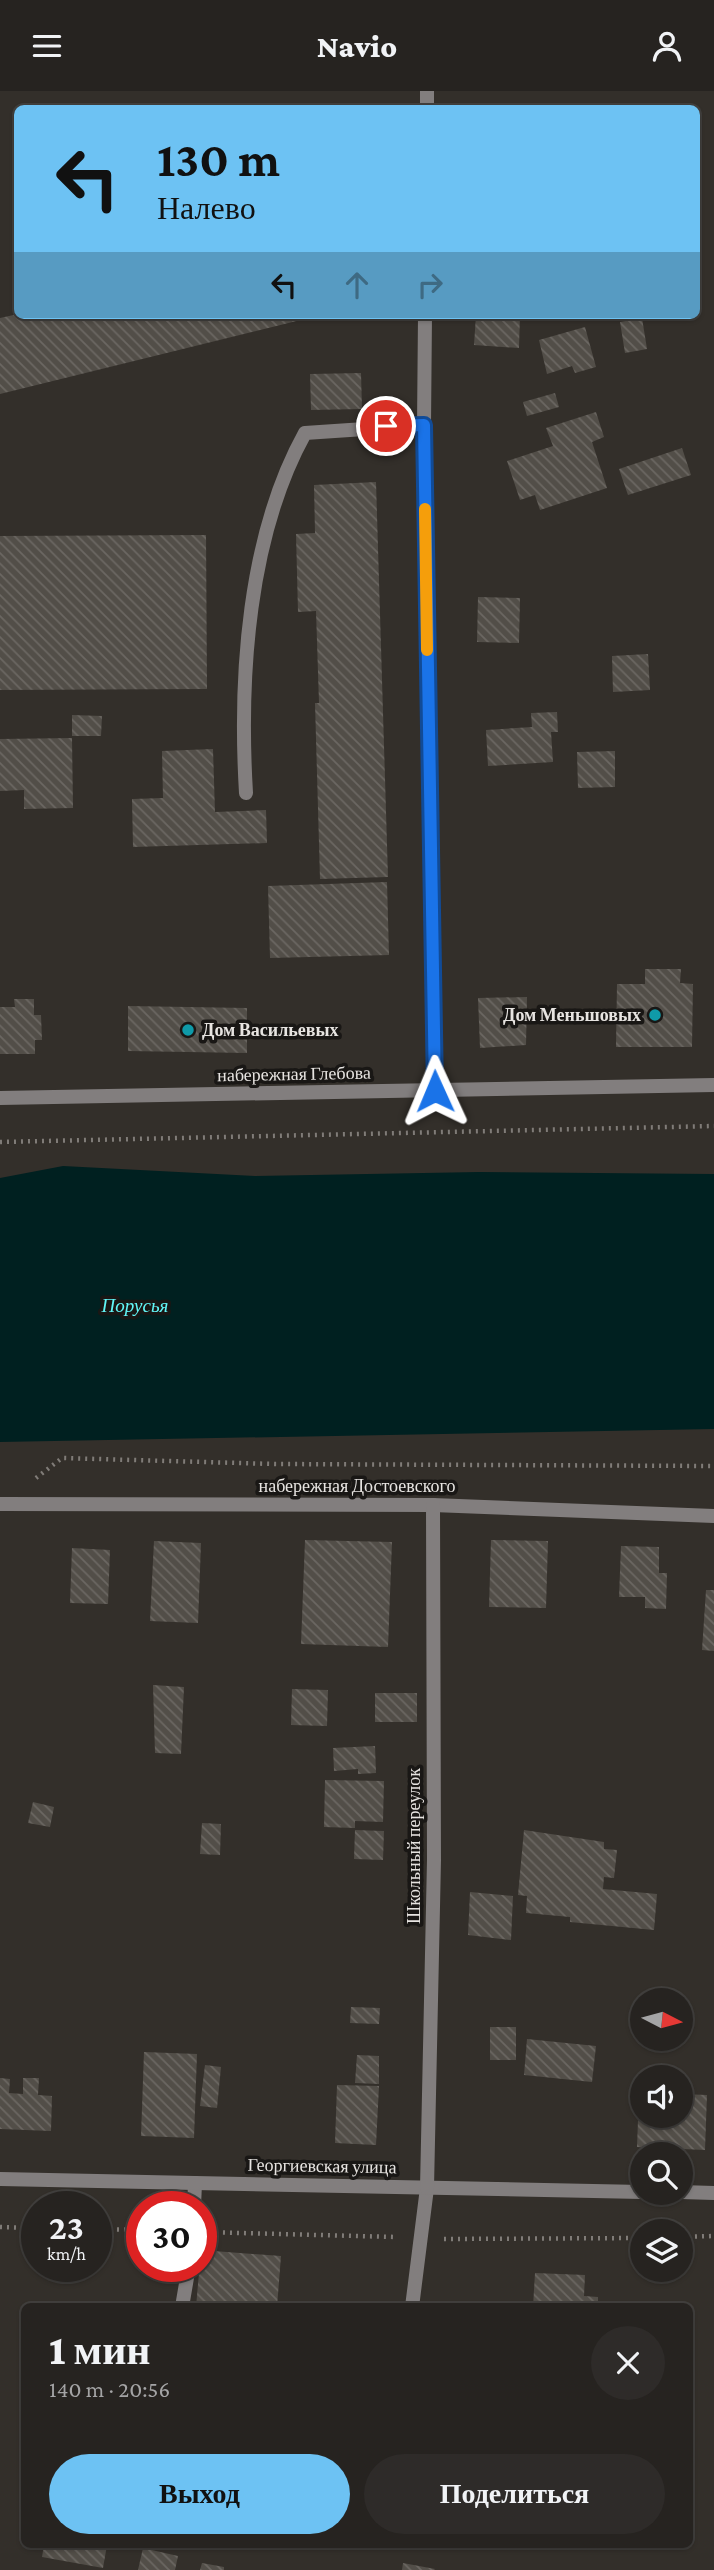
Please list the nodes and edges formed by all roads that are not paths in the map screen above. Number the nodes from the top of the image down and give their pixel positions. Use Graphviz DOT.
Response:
graph roads {
  1 [pos="425,319"];
  2 [pos="424,425"];
  3 [pos="246,793"];
  4 [pos="714,1085"];
  5 [pos="435,1091"];
  6 [pos="0,1098"];
  7 [pos="0,1504"];
  8 [pos="433,1505"];
  9 [pos="714,1516"];
  10 [pos="0,2179"];
  11 [pos="195,2183"];
  12 [pos="427,2188"];
  13 [pos="195,2191"];
  14 [pos="630,2192"];
  15 [pos="693,2192"];
  16 [pos="714,2193"];
  17 [pos="186,2282"];
  18 [pos="183,2303"];
  19 [pos="413,2303"];
  1 -- 2 [label="street"];
  2 -- 3 [label="street"];
  2 -- 5 [label="street"];
  4 -- 5 [label="street, набережная Глебова"];
  5 -- 6 [label="street, набережная Глебова"];
  7 -- 8 [label="street, набережная Достоевского"];
  8 -- 9 [label="street, набережная Достоевского"];
  8 -- 12 [label="street, Школьный переулок"];
  10 -- 11 [label="street, Георгиевская улица"];
  11 -- 12 [label="street, Георгиевская улица"];
  11 -- 13 [label="street"];
  12 -- 14 [label="street, Георгиевская улица"];
  12 -- 19 [label="street, Школьный переулок"];
  15 -- 16 [label="street"];
  17 -- 18 [label="street"];
}
